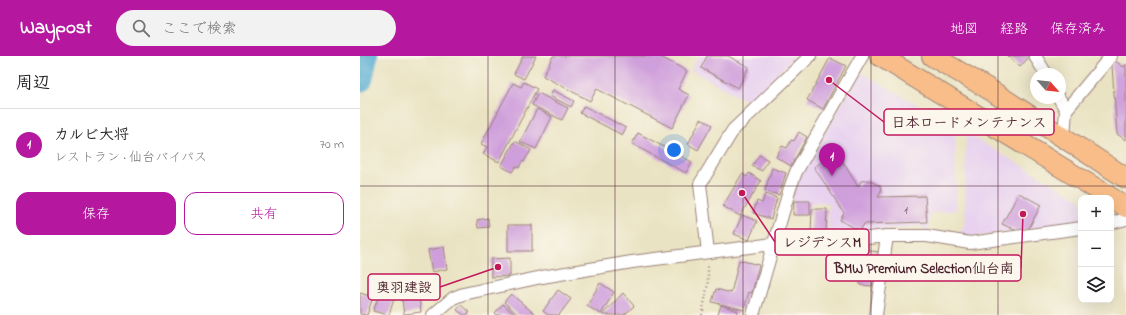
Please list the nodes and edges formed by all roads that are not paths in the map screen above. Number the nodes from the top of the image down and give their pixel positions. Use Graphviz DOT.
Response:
graph roads {
  1 [pos="810,56"];
  2 [pos="862,56"];
  3 [pos="880,56"];
  4 [pos="932,56"];
  5 [pos="1036,56"];
  6 [pos="1111,56"];
  7 [pos="1043,68"];
  8 [pos="1062,104"];
  9 [pos="1066,110"];
  10 [pos="1064,137"];
  11 [pos="1126,178"];
  12 [pos="1126,207"];
  13 [pos="1126,219"];
  14 [pos="1114,222"];
  15 [pos="1078,228"];
  16 [pos="887,236"];
  17 [pos="773,244"];
  18 [pos="708,252"];
  19 [pos="433,315"];
  20 [pos="754,315"];
  21 [pos="876,315"];
  1 -- 18 [label="street"];
  2 -- 17 [label="street"];
  3 -- 12 [label="highway"];
  4 -- 10 [label="highway"];
  5 -- 7 [label="street"];
  6 -- 9 [label="street"];
  8 -- 9 [label="street"];
  9 -- 10 [label="street"];
  10 -- 11 [label="highway"];
  13 -- 14 [label="street"];
  15 -- 16 [label="street"];
  16 -- 17 [label="street"];
  16 -- 21 [label="street"];
  17 -- 18 [label="street"];
  17 -- 20 [label="street"];
  18 -- 19 [label="street"];
}
